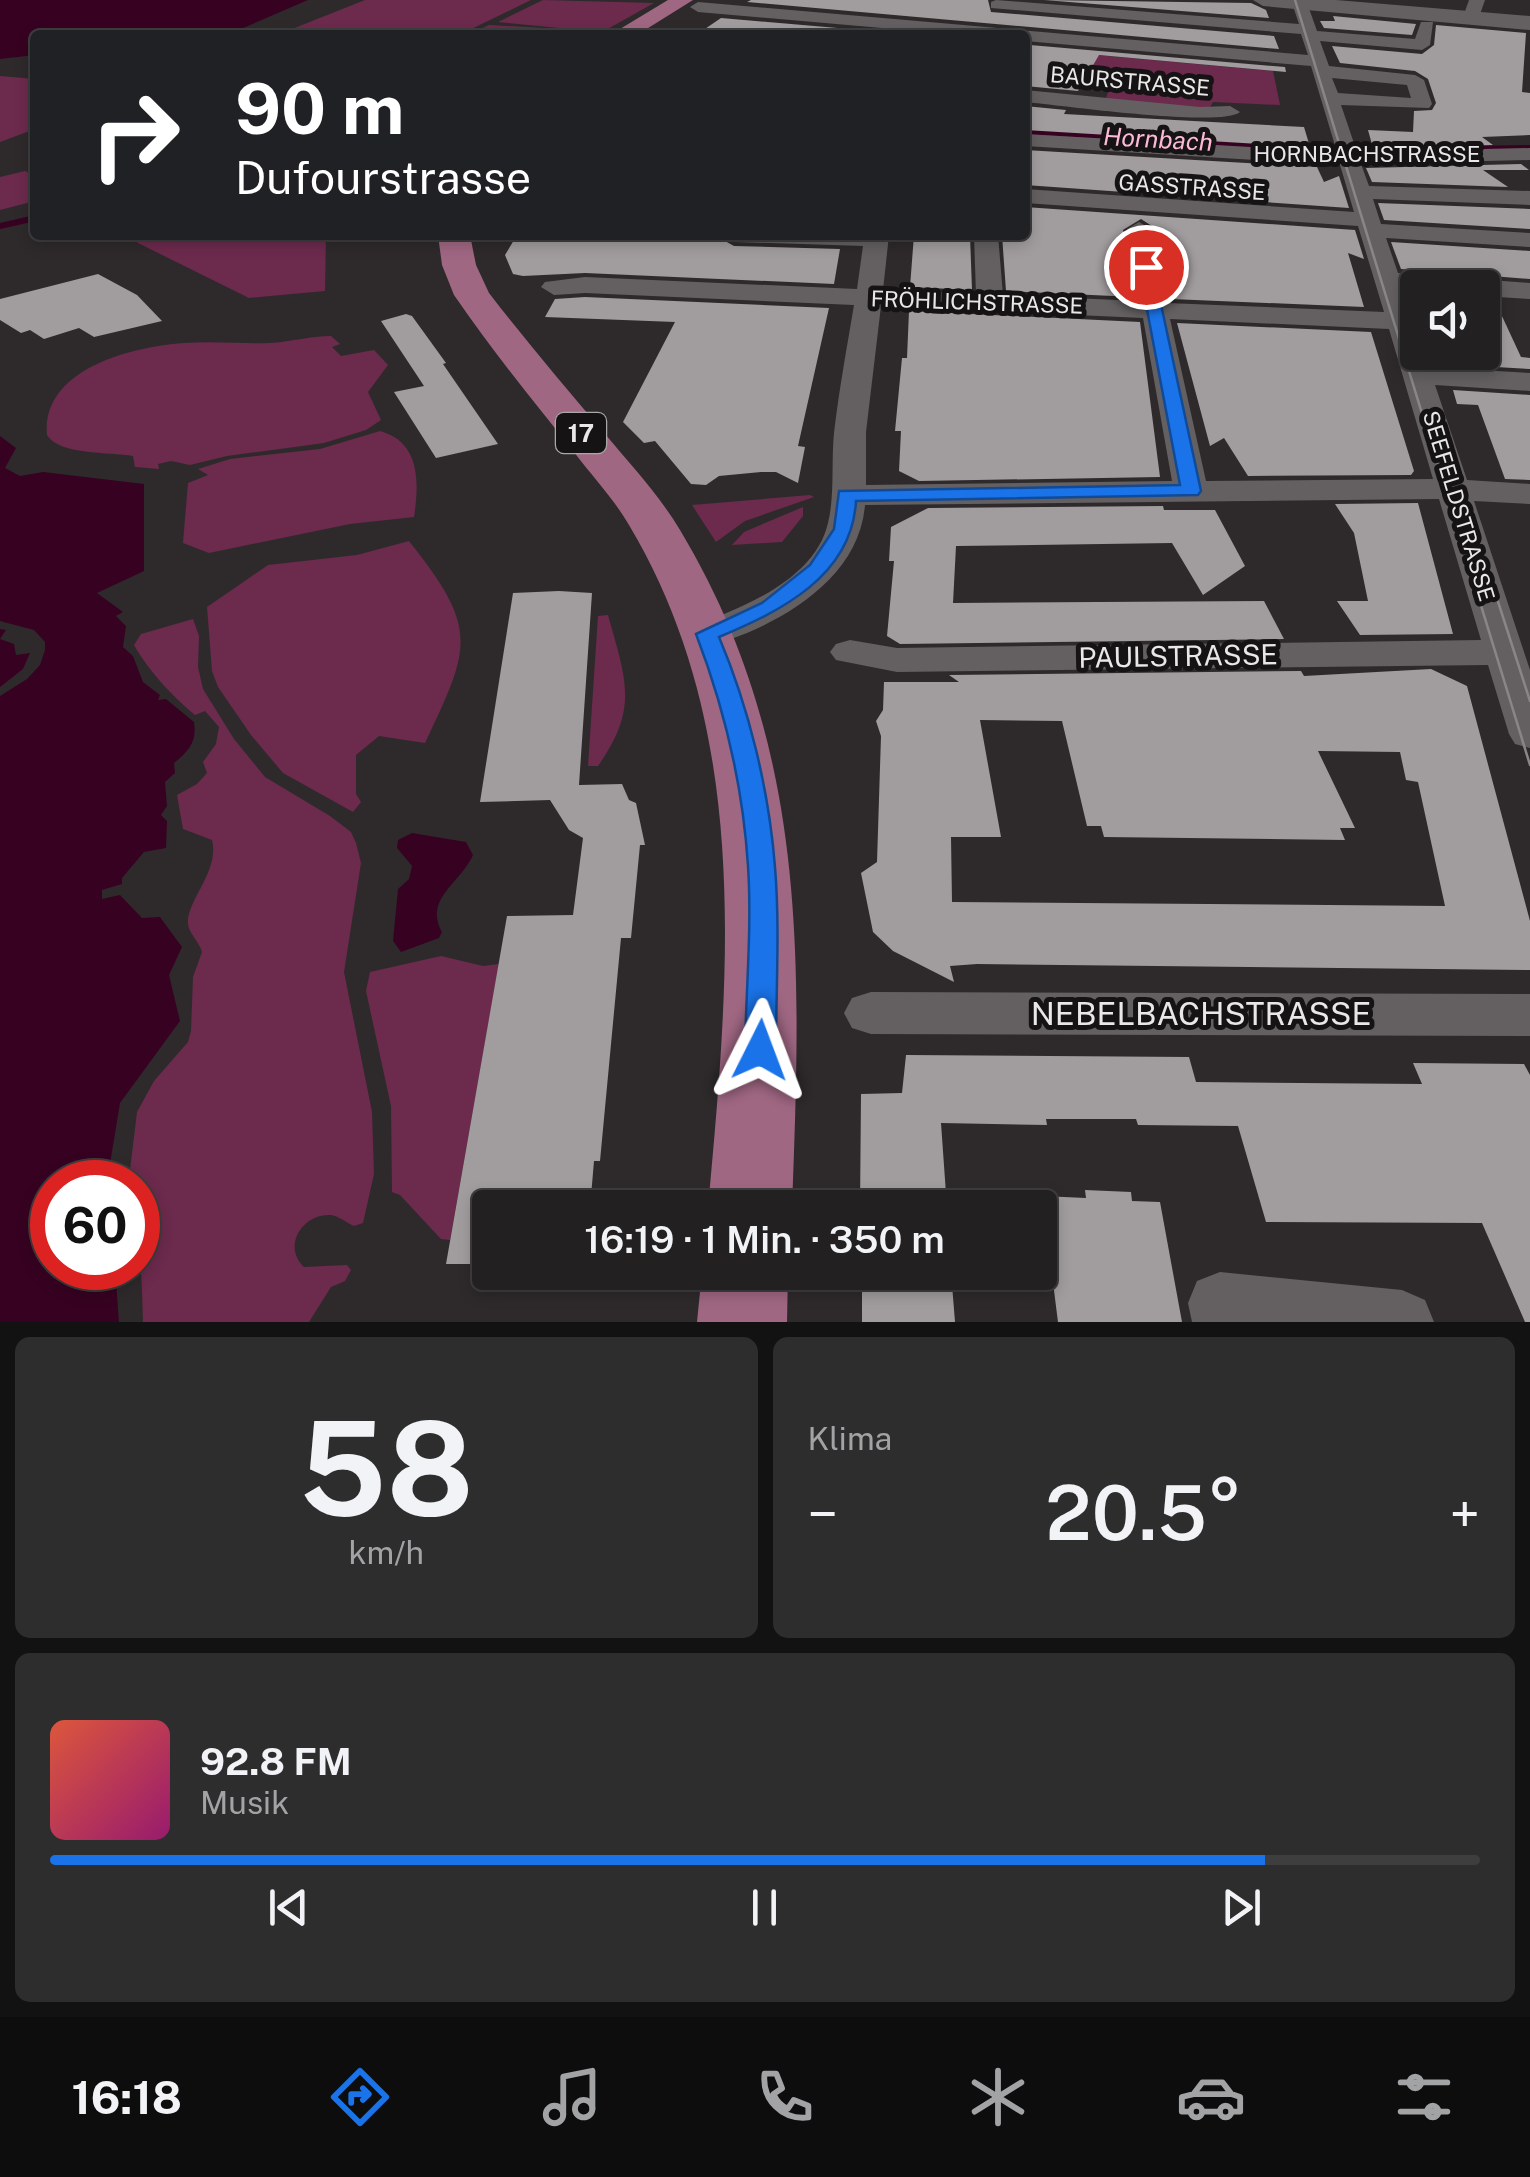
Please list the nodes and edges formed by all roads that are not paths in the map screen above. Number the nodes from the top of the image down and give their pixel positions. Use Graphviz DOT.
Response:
graph roads {
  1 [pos="852,0"];
  2 [pos="1263,0"];
  3 [pos="1294,1"];
  4 [pos="998,3"];
  5 [pos="691,4"];
  6 [pos="1474,9"];
  7 [pos="828,18"];
  8 [pos="1429,19"];
  9 [pos="1530,23"];
  10 [pos="632,30"];
  11 [pos="943,30"];
  12 [pos="975,30"];
  13 [pos="1309,33"];
  14 [pos="1030,37"];
  15 [pos="1318,66"];
  16 [pos="1030,96"];
  17 [pos="1328,98"];
  18 [pos="1230,112"];
  19 [pos="1030,140"];
  20 [pos="1530,154"];
  21 [pos="1347,158"];
  22 [pos="1030,176"];
  23 [pos="1030,196"];
  24 [pos="1530,198"];
  25 [pos="1363,210"];
  26 [pos="1139,229"];
  27 [pos="455,240"];
  28 [pos="876,240"];
  29 [pos="986,240"];
  30 [pos="1530,240"];
  31 [pos="1387,280"];
  32 [pos="1400,281"];
  33 [pos="554,287"];
  34 [pos="1500,290"];
  35 [pos="1530,292"];
  36 [pos="869,298"];
  37 [pos="990,303"];
  38 [pos="1154,309"];
  39 [pos="1400,320"];
  40 [pos="1416,370"];
  41 [pos="1418,375"];
  42 [pos="1530,382"];
  43 [pos="1455,490"];
  44 [pos="1191,491"];
  45 [pos="1530,494"];
  46 [pos="846,495"];
  47 [pos="707,634"];
  48 [pos="850,652"];
  49 [pos="1506,655"];
  50 [pos="1530,734"];
  51 [pos="871,1013"];
  52 [pos="1530,1016"];
  53 [pos="751,1190"];
  54 [pos="744,1290"];
  55 [pos="742,1322"];
  56 [pos="1224,1322"];
  57 [pos="1402,1322"];
  1 -- 7 [label="street"];
  2 -- 3 [label="main road"];
  3 -- 8 [label="main road"];
  3 -- 13 [label="street, SEEFELDSTRASSE"];
  4 -- 12 [label="street"];
  4 -- 13 [label="street"];
  5 -- 7 [label="street"];
  5 -- 10 [label="main road"];
  6 -- 8 [label="main road"];
  6 -- 9 [label="main road"];
  7 -- 11 [label="street"];
  8 -- 13 [label="street"];
  13 -- 15 [label="street, SEEFELDSTRASSE"];
  14 -- 15 [label="street"];
  15 -- 17 [label="street, SEEFELDSTRASSE"];
  15 -- 17 [label="street"];
  16 -- 18 [label="street, BAURSTRASSE"];
  17 -- 21 [label="street, SEEFELDSTRASSE"];
  19 -- 21 [label="street, HORNBACHSTRASSE"];
  20 -- 21 [label="street, HORNBACHSTRASSE"];
  21 -- 25 [label="street, SEEFELDSTRASSE"];
  22 -- 25 [label="street, GASSTRASSE"];
  23 -- 25 [label="street"];
  24 -- 25 [label="street"];
  25 -- 30 [label="street"];
  25 -- 31 [label="street, SEEFELDSTRASSE"];
  26 -- 38 [label="street"];
  27 -- 47 [label="main road, 17"];
  28 -- 36 [label="street"];
  29 -- 37 [label="street"];
  31 -- 32 [label="street"];
  31 -- 39 [label="street, SEEFELDSTRASSE"];
  33 -- 36 [label="street, FRÖHLICHSTRASSE"];
  34 -- 35 [label="street"];
  36 -- 37 [label="street, FRÖHLICHSTRASSE"];
  36 -- 46 [label="street"];
  37 -- 38 [label="street, FRÖHLICHSTRASSE"];
  38 -- 39 [label="street, FRÖHLICHSTRASSE"];
  38 -- 44 [label="street"];
  40 -- 41 [label="street, SEEFELDSTRASSE"];
  41 -- 42 [label="street"];
  41 -- 43 [label="street, SEEFELDSTRASSE"];
  43 -- 44 [label="street"];
  43 -- 45 [label="street"];
  43 -- 49 [label="street, SEEFELDSTRASSE"];
  44 -- 46 [label="street"];
  46 -- 47 [label="street"];
  47 -- 53 [label="main road, 17"];
  48 -- 49 [label="street, PAULSTRASSE"];
  49 -- 50 [label="street, SEEFELDSTRASSE"];
  51 -- 52 [label="street, NEBELBACHSTRASSE"];
  54 -- 55 [label="main road"];
  56 -- 57 [label="street"];
}
